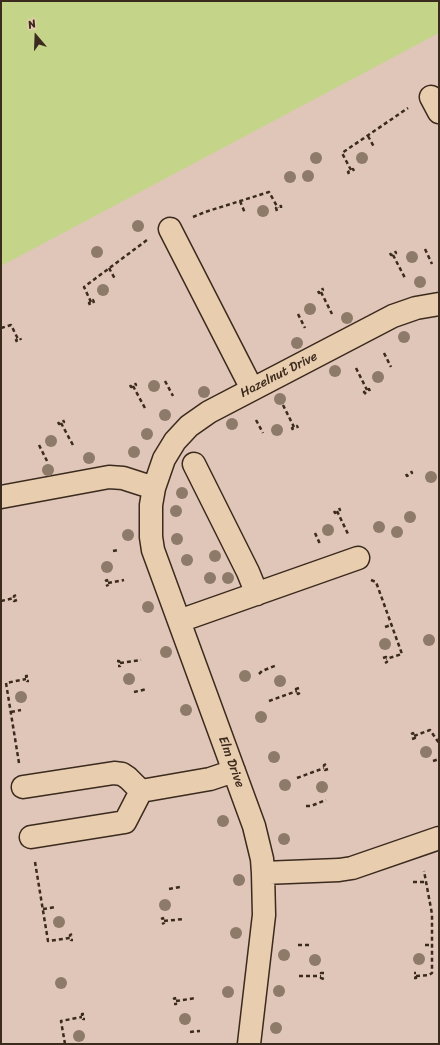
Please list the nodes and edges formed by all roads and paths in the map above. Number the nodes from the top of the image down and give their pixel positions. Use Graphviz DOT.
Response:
graph roads {
  1 [pos="427,105"];
  2 [pos="368,136"];
  3 [pos="374,147"];
  4 [pos="351,172"];
  5 [pos="240,201"];
  6 [pos="279,209"];
  7 [pos="246,213"];
  8 [pos="170,229"];
  9 [pos="425,249"];
  10 [pos="393,253"];
  11 [pos="432,264"];
  12 [pos="109,268"];
  13 [pos="405,278"];
  14 [pos="115,279"];
  15 [pos="320,290"];
  16 [pos="92,303"];
  17 [pos="439,304"];
  18 [pos="298,314"];
  19 [pos="332,314"];
  20 [pos="1,328"];
  21 [pos="305,328"];
  22 [pos="19,340"];
  23 [pos="384,353"];
  24 [pos="391,367"];
  25 [pos="356,368"];
  26 [pos="165,381"];
  27 [pos="133,385"];
  28 [pos="252,389"];
  29 [pos="368,392"];
  30 [pos="173,396"];
  31 [pos="284,405"];
  32 [pos="146,410"];
  33 [pos="256,420"];
  34 [pos="60,421"];
  35 [pos="295,428"];
  36 [pos="263,433"];
  37 [pos="39,445"];
  38 [pos="74,447"];
  39 [pos="47,461"];
  40 [pos="194,464"];
  41 [pos="411,471"];
  42 [pos="406,474"];
  43 [pos="154,488"];
  44 [pos="1,497"];
  45 [pos="337,510"];
  46 [pos="350,538"];
  47 [pos="118,550"];
  48 [pos="113,551"];
  49 [pos="361,568"];
  50 [pos="124,580"];
  51 [pos="106,583"];
  52 [pos="256,594"];
  53 [pos="16,595"];
  54 [pos="1,601"];
  55 [pos="179,621"];
  56 [pos="391,625"];
  57 [pos="385,627"];
  58 [pos="141,660"];
  59 [pos="118,663"];
  60 [pos="385,663"];
  61 [pos="277,666"];
  62 [pos="259,674"];
  63 [pos="28,679"];
  64 [pos="147,689"];
  65 [pos="299,691"];
  66 [pos="134,692"];
  67 [pos="269,701"];
  68 [pos="21,710"];
  69 [pos="11,712"];
  70 [pos="411,734"];
  71 [pos="439,743"];
  72 [pos="439,759"];
  73 [pos="433,761"];
  74 [pos="326,764"];
  75 [pos="234,771"];
  76 [pos="21,777"];
  77 [pos="297,778"];
  78 [pos="141,791"];
  79 [pos="326,800"];
  80 [pos="306,806"];
  81 [pos="31,837"];
  82 [pos="439,838"];
  83 [pos="35,859"];
  84 [pos="424,869"];
  85 [pos="263,873"];
  86 [pos="413,882"];
  87 [pos="426,882"];
  88 [pos="180,887"];
  89 [pos="169,889"];
  90 [pos="56,907"];
  91 [pos="43,909"];
  92 [pos="184,919"];
  93 [pos="162,921"];
  94 [pos="72,934"];
  95 [pos="298,945"];
  96 [pos="311,945"];
  97 [pos="425,945"];
  98 [pos="432,945"];
  99 [pos="415,975"];
  100 [pos="299,976"];
  101 [pos="323,976"];
  102 [pos="196,998"];
  103 [pos="174,1001"];
  104 [pos="84,1017"];
  105 [pos="200,1031"];
  106 [pos="190,1032"];
  107 [pos="65,1044"];
  108 [pos="249,1044"];
  1 -- 2 [label="path"];
  2 -- 3 [label="path"];
  2 -- 4 [label="path"];
  5 -- 6 [label="path"];
  5 -- 7 [label="path"];
  5 -- 8 [label="path"];
  8 -- 12 [label="path"];
  8 -- 28 [label="street"];
  9 -- 11 [label="path"];
  10 -- 13 [label="path"];
  12 -- 14 [label="path"];
  12 -- 16 [label="path"];
  15 -- 19 [label="path"];
  17 -- 28 [label="street, Hazelnut Drive"];
  18 -- 21 [label="path"];
  20 -- 22 [label="path"];
  23 -- 24 [label="path"];
  25 -- 29 [label="path"];
  26 -- 30 [label="path"];
  27 -- 32 [label="path"];
  28 -- 43 [label="street, Hazelnut Drive"];
  31 -- 35 [label="path"];
  33 -- 36 [label="path"];
  34 -- 38 [label="path"];
  37 -- 39 [label="path"];
  40 -- 52 [label="street"];
  41 -- 42 [label="path"];
  43 -- 44 [label="street"];
  43 -- 55 [label="street, Elm Drive"];
  45 -- 46 [label="path"];
  47 -- 48 [label="path"];
  49 -- 52 [label="street"];
  49 -- 56 [label="path"];
  50 -- 51 [label="path"];
  52 -- 55 [label="street"];
  53 -- 54 [label="path"];
  55 -- 75 [label="street, Elm Drive"];
  56 -- 57 [label="path"];
  56 -- 60 [label="path"];
  58 -- 59 [label="path"];
  61 -- 62 [label="path"];
  63 -- 69 [label="path"];
  64 -- 66 [label="path"];
  65 -- 67 [label="path"];
  68 -- 69 [label="path"];
  69 -- 76 [label="path"];
  70 -- 71 [label="path"];
  72 -- 73 [label="path"];
  74 -- 77 [label="path"];
  75 -- 78 [label="street"];
  75 -- 85 [label="street, Elm Drive"];
  76 -- 78 [label="street"];
  78 -- 81 [label="street"];
  79 -- 80 [label="path"];
  82 -- 85 [label="street"];
  83 -- 91 [label="path"];
  84 -- 87 [label="path"];
  85 -- 108 [label="street, Elm Drive"];
  86 -- 87 [label="path"];
  87 -- 98 [label="path"];
  88 -- 89 [label="path"];
  90 -- 91 [label="path"];
  91 -- 94 [label="path"];
  92 -- 93 [label="path"];
  95 -- 96 [label="path"];
  97 -- 98 [label="path"];
  98 -- 99 [label="path"];
  100 -- 101 [label="path"];
  102 -- 103 [label="path"];
  104 -- 107 [label="path"];
  105 -- 106 [label="path"];
}
